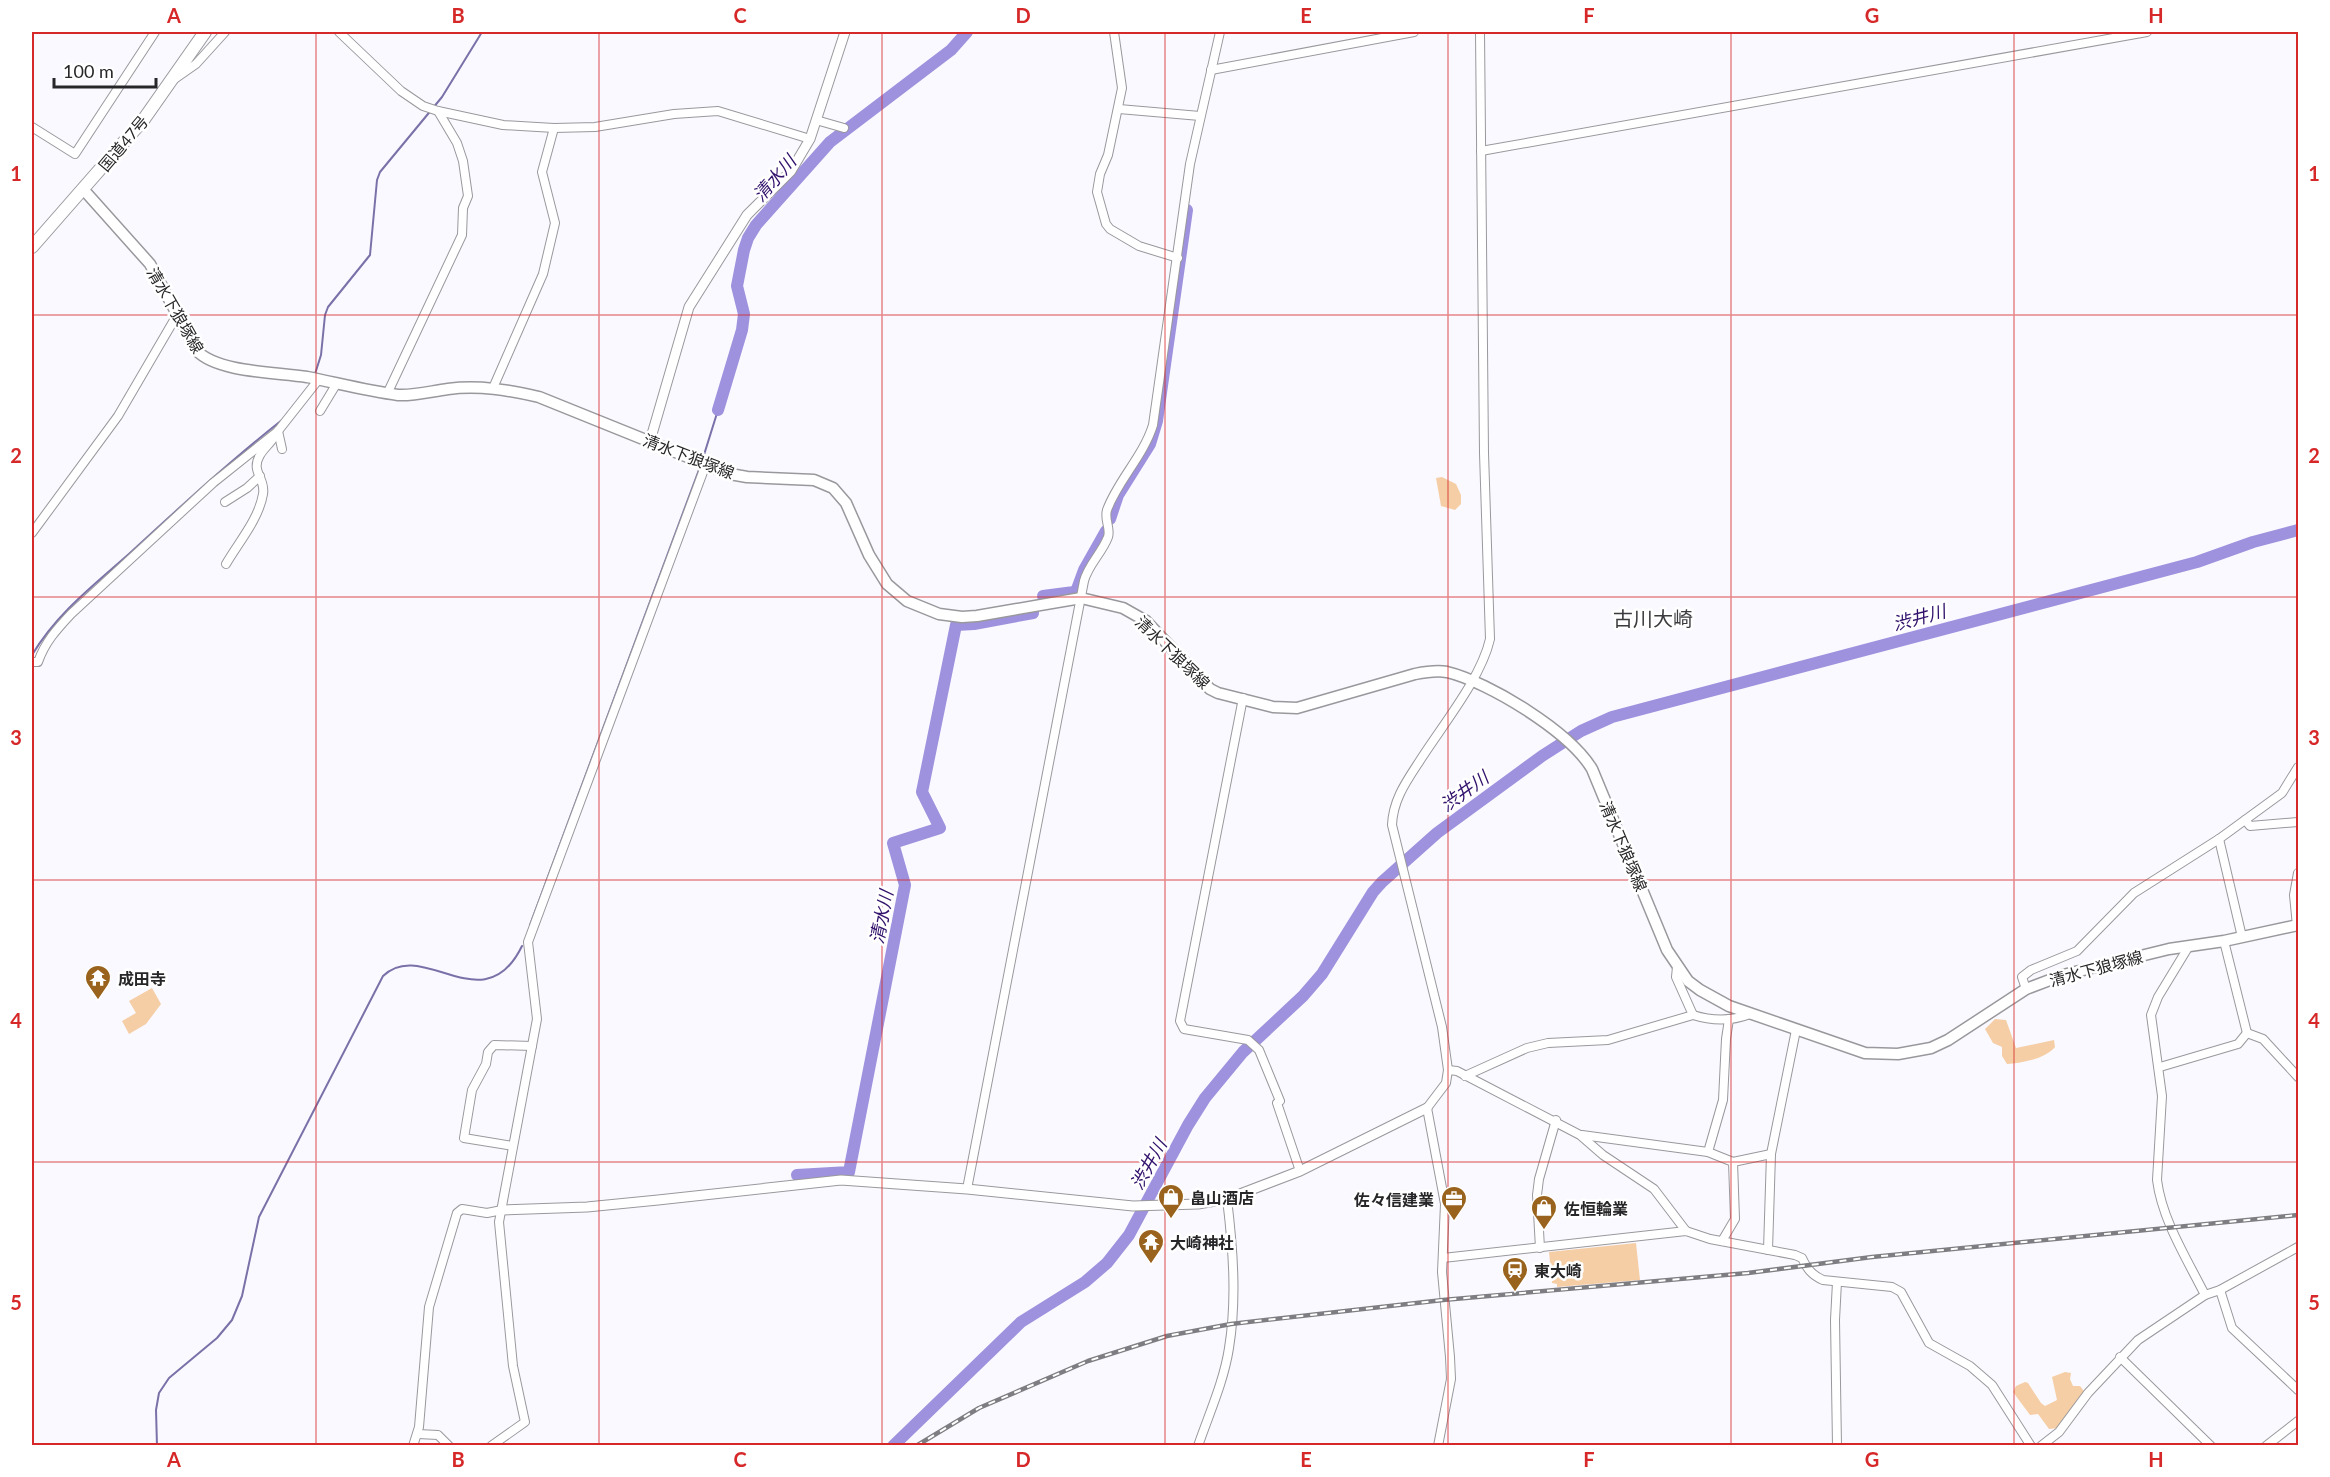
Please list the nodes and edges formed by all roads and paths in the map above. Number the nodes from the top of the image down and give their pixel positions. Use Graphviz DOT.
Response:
graph roads {
  1 [pos="154,32"];
  2 [pos="205,32"];
  3 [pos="225,32"];
  4 [pos="339,32"];
  5 [pos="845,32"];
  6 [pos="1114,32"];
  7 [pos="1220,32"];
  8 [pos="1414,32"];
  9 [pos="1480,32"];
  10 [pos="2147,32"];
  11 [pos="1212,70"];
  12 [pos="171,81"];
  13 [pos="1119,109"];
  14 [pos="434,110"];
  15 [pos="1200,116"];
  16 [pos="816,120"];
  17 [pos="32,127"];
  18 [pos="554,128"];
  19 [pos="844,128"];
  20 [pos="810,139"];
  21 [pos="1480,151"];
  22 [pos="83,189"];
  23 [pos="32,247"];
  24 [pos="1178,258"];
  25 [pos="177,315"];
  26 [pos="315,379"];
  27 [pos="337,383"];
  28 [pos="493,388"];
  29 [pos="388,392"];
  30 [pos="320,411"];
  31 [pos="278,431"];
  32 [pos="650,441"];
  33 [pos="282,449"];
  34 [pos="702,463"];
  35 [pos="260,476"];
  36 [pos="225,502"];
  37 [pos="32,533"];
  38 [pos="225,564"];
  39 [pos="1082,598"];
  40 [pos="32,662"];
  41 [pos="1471,681"];
  42 [pos="1243,699"];
  43 [pos="2298,767"];
  44 [pos="2245,820"];
  45 [pos="2298,822"];
  46 [pos="2219,839"];
  47 [pos="2298,873"];
  48 [pos="2298,926"];
  49 [pos="2242,937"];
  50 [pos="2224,941"];
  51 [pos="2189,946"];
  52 [pos="1677,967"];
  53 [pos="2026,989"];
  54 [pos="1750,1014"];
  55 [pos="1694,1015"];
  56 [pos="1729,1019"];
  57 [pos="1797,1030"];
  58 [pos="2247,1033"];
  59 [pos="532,1046"];
  60 [pos="2160,1067"];
  61 [pos="1448,1070"];
  62 [pos="1465,1076"];
  63 [pos="2298,1077"];
  64 [pos="1427,1108"];
  65 [pos="1556,1120"];
  66 [pos="1581,1135"];
  67 [pos="513,1146"];
  68 [pos="1708,1152"];
  69 [pos="1771,1154"];
  70 [pos="1733,1162"];
  71 [pos="1300,1171"];
  72 [pos="967,1189"];
  73 [pos="1227,1199"];
  74 [pos="502,1210"];
  75 [pos="1686,1231"];
  76 [pos="1722,1241"];
  77 [pos="2298,1247"];
  78 [pos="1540,1248"];
  79 [pos="1768,1250"];
  80 [pos="1443,1258"];
  81 [pos="1837,1282"];
  82 [pos="2220,1290"];
  83 [pos="2205,1294"];
  84 [pos="2120,1357"];
  85 [pos="2298,1390"];
  86 [pos="2298,1421"];
  87 [pos="418,1434"];
  88 [pos="413,1446"];
  89 [pos="448,1446"];
  90 [pos="491,1446"];
  91 [pos="1198,1446"];
  92 [pos="1438,1446"];
  93 [pos="1837,1446"];
  94 [pos="2031,1446"];
  95 [pos="2041,1446"];
  96 [pos="2211,1446"];
  97 [pos="2266,1446"];
  1 -- 17 [label="street"];
  2 -- 12 [label="highway, 国道47号"];
  3 -- 12 [label="street"];
  4 -- 14 [label="street"];
  5 -- 16 [label="street"];
  6 -- 13 [label="street"];
  7 -- 11 [label="street"];
  8 -- 11 [label="street"];
  9 -- 21 [label="street"];
  10 -- 21 [label="street"];
  11 -- 15 [label="street"];
  12 -- 22 [label="highway, 国道47号"];
  13 -- 15 [label="street"];
  13 -- 24 [label="street"];
  14 -- 18 [label="street"];
  14 -- 29 [label="street"];
  15 -- 24 [label="street"];
  16 -- 19 [label="street"];
  16 -- 20 [label="street"];
  18 -- 20 [label="street"];
  18 -- 28 [label="street"];
  20 -- 32 [label="street"];
  21 -- 41 [label="street"];
  22 -- 23 [label="highway, 国道47号"];
  22 -- 25 [label="main road, 清水下狼塚線"];
  24 -- 39 [label="street"];
  25 -- 26 [label="main road, 清水下狼塚線"];
  25 -- 37 [label="street"];
  26 -- 27 [label="main road, 清水下狼塚線"];
  26 -- 31 [label="street"];
  27 -- 29 [label="main road, 清水下狼塚線"];
  27 -- 30 [label="street"];
  28 -- 29 [label="main road, 清水下狼塚線"];
  28 -- 32 [label="main road, 清水下狼塚線"];
  31 -- 33 [label="street"];
  31 -- 35 [label="street"];
  31 -- 40 [label="street"];
  32 -- 34 [label="main road, 清水下狼塚線"];
  34 -- 39 [label="main road, 清水下狼塚線"];
  34 -- 59 [label="street"];
  35 -- 36 [label="street"];
  35 -- 38 [label="street"];
  39 -- 42 [label="main road, 清水下狼塚線"];
  39 -- 72 [label="street"];
  41 -- 42 [label="main road, 清水下狼塚線"];
  41 -- 52 [label="main road, 清水下狼塚線"];
  41 -- 61 [label="street"];
  42 -- 71 [label="street"];
  43 -- 44 [label="street"];
  44 -- 45 [label="street"];
  44 -- 46 [label="street"];
  46 -- 49 [label="street"];
  46 -- 53 [label="street"];
  47 -- 48 [label="street"];
  48 -- 49 [label="main road, 清水下狼塚線"];
  49 -- 50 [label="main road, 清水下狼塚線"];
  50 -- 51 [label="main road, 清水下狼塚線"];
  50 -- 58 [label="street"];
  51 -- 53 [label="main road, 清水下狼塚線"];
  51 -- 60 [label="street"];
  52 -- 54 [label="main road, 清水下狼塚線"];
  52 -- 55 [label="street"];
  53 -- 57 [label="main road, 清水下狼塚線"];
  54 -- 56 [label="street"];
  54 -- 57 [label="main road, 清水下狼塚線"];
  55 -- 56 [label="street"];
  55 -- 62 [label="street"];
  56 -- 68 [label="street"];
  57 -- 69 [label="street"];
  58 -- 60 [label="street"];
  58 -- 63 [label="street"];
  59 -- 67 [label="street"];
  59 -- 67 [label="street"];
  60 -- 83 [label="street"];
  61 -- 62 [label="street"];
  61 -- 64 [label="street"];
  62 -- 65 [label="street"];
  64 -- 71 [label="street"];
  64 -- 80 [label="street"];
  65 -- 66 [label="street"];
  65 -- 78 [label="street"];
  66 -- 68 [label="street"];
  66 -- 75 [label="street"];
  67 -- 74 [label="street"];
  68 -- 70 [label="street"];
  69 -- 70 [label="street"];
  69 -- 79 [label="street"];
  70 -- 76 [label="street"];
  71 -- 73 [label="street"];
  72 -- 73 [label="street"];
  72 -- 74 [label="street"];
  73 -- 91 [label="street"];
  74 -- 87 [label="street"];
  74 -- 90 [label="street"];
  75 -- 76 [label="street"];
  75 -- 78 [label="street"];
  76 -- 79 [label="street"];
  77 -- 82 [label="street"];
  78 -- 80 [label="street"];
  79 -- 81 [label="street"];
  80 -- 92 [label="street"];
  81 -- 93 [label="street"];
  81 -- 94 [label="street"];
  82 -- 83 [label="street"];
  82 -- 85 [label="street"];
  83 -- 84 [label="street"];
  84 -- 95 [label="street"];
  84 -- 96 [label="street"];
  86 -- 97 [label="street"];
  87 -- 88 [label="street"];
  87 -- 89 [label="street"];
}
